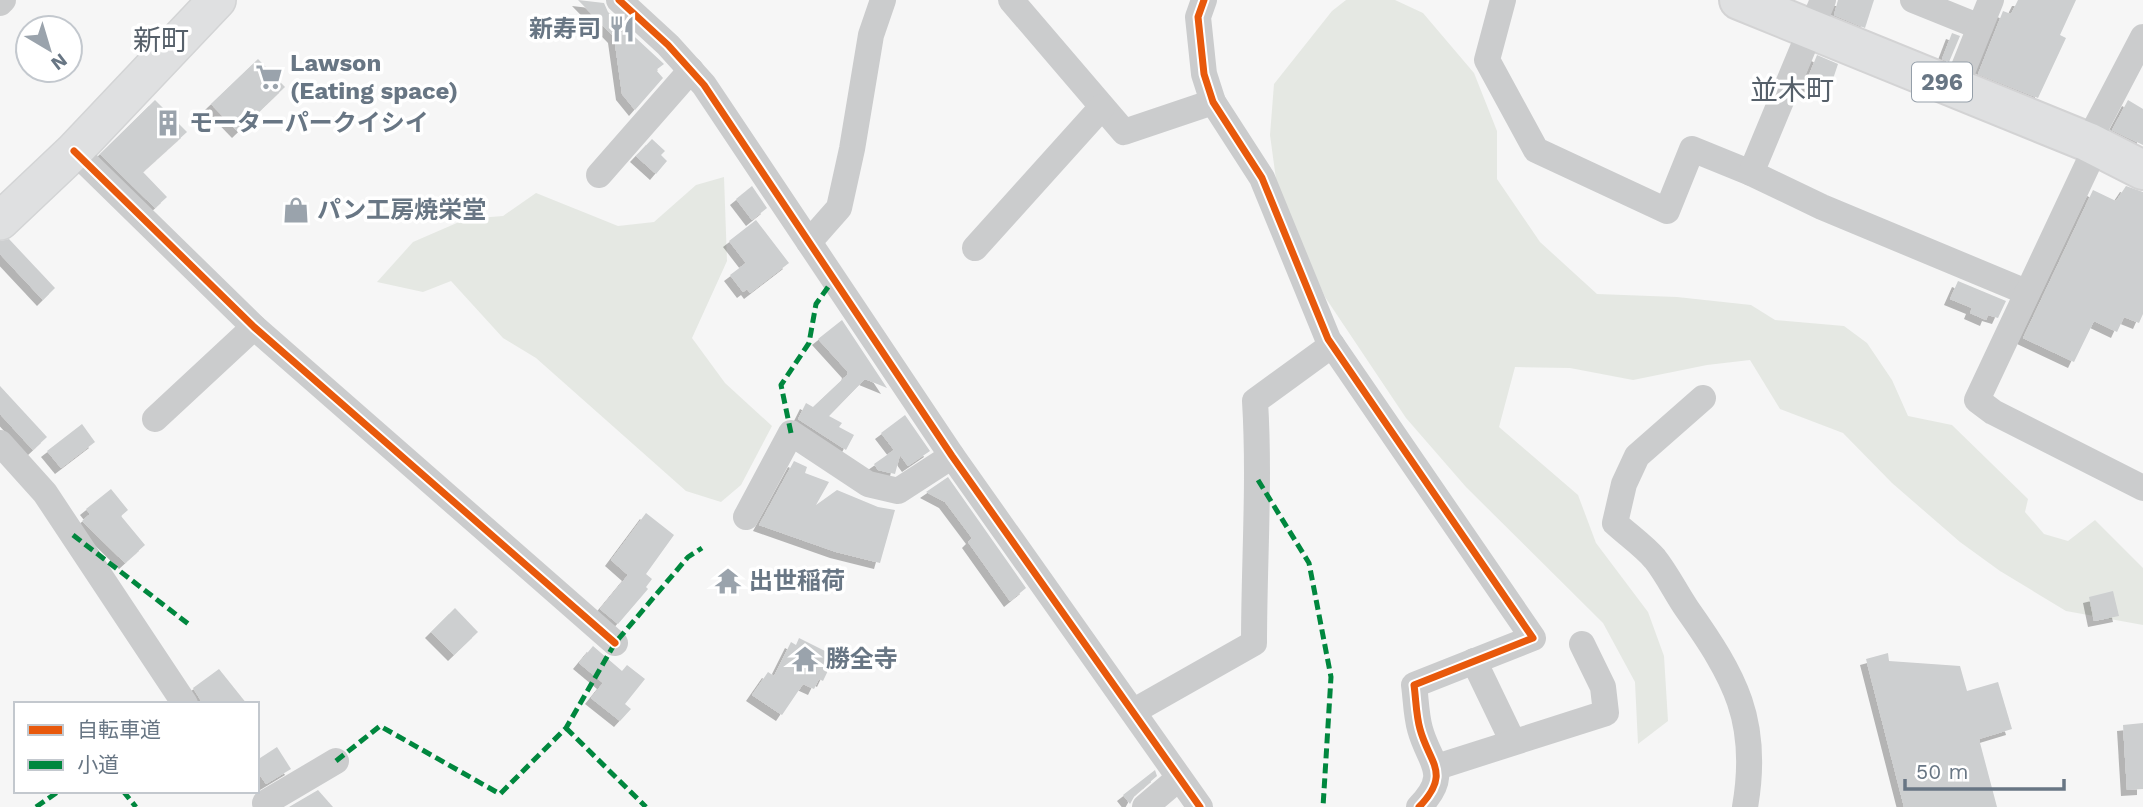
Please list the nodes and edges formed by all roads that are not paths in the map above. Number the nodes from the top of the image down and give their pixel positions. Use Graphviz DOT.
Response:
graph roads {
  1 [pos="619,0"];
  2 [pos="883,0"];
  3 [pos="1011,0"];
  4 [pos="1204,0"];
  5 [pos="1503,0"];
  6 [pos="1739,0"];
  7 [pos="1913,0"];
  8 [pos="1991,0"];
  9 [pos="214,1"];
  10 [pos="1818,14"];
  11 [pos="1980,27"];
  12 [pos="2143,37"];
  13 [pos="691,70"];
  14 [pos="1955,87"];
  15 [pos="1213,102"];
  16 [pos="1102,107"];
  17 [pos="2092,144"];
  18 [pos="74,151"];
  19 [pos="2143,170"];
  20 [pos="1751,173"];
  21 [pos="599,175"];
  22 [pos="0,221"];
  23 [pos="809,242"];
  24 [pos="975,248"];
  25 [pos="2026,292"];
  26 [pos="254,327"];
  27 [pos="1332,345"];
  28 [pos="1703,398"];
  29 [pos="155,419"];
  30 [pos="0,443"];
  31 [pos="953,456"];
  32 [pos="2143,488"];
  33 [pos="746,517"];
  34 [pos="615,643"];
  35 [pos="1582,643"];
  36 [pos="1474,661"];
  37 [pos="184,702"];
  38 [pos="1133,711"];
  39 [pos="1513,743"];
  40 [pos="336,761"];
  41 [pos="1437,767"];
  42 [pos="1179,778"];
  43 [pos="263,800"];
  44 [pos="1145,807"];
  45 [pos="1200,807"];
  46 [pos="1419,807"];
  47 [pos="1745,807"];
  1 -- 13 [label="street"];
  2 -- 23 [label="street"];
  3 -- 16 [label="street"];
  4 -- 15 [label="street"];
  5 -- 20 [label="street"];
  6 -- 10 [label="highway, 296"];
  7 -- 11 [label="street"];
  8 -- 11 [label="street"];
  9 -- 18 [label="street"];
  10 -- 14 [label="highway, 296"];
  10 -- 20 [label="street"];
  11 -- 14 [label="street"];
  12 -- 17 [label="street"];
  13 -- 21 [label="street"];
  13 -- 23 [label="street"];
  14 -- 17 [label="highway, 296"];
  15 -- 16 [label="street"];
  15 -- 27 [label="street"];
  16 -- 24 [label="street"];
  17 -- 19 [label="highway, 296"];
  17 -- 25 [label="street"];
  18 -- 22 [label="street"];
  18 -- 26 [label="street"];
  20 -- 25 [label="street"];
  23 -- 31 [label="street"];
  25 -- 32 [label="street"];
  26 -- 29 [label="street"];
  26 -- 34 [label="street"];
  27 -- 36 [label="street"];
  27 -- 38 [label="street"];
  28 -- 47 [label="street"];
  30 -- 37 [label="street"];
  31 -- 33 [label="street"];
  31 -- 38 [label="street"];
  35 -- 39 [label="street"];
  36 -- 39 [label="street"];
  36 -- 41 [label="street"];
  38 -- 42 [label="street"];
  39 -- 41 [label="street"];
  40 -- 43 [label="street"];
  41 -- 46 [label="street"];
  42 -- 44 [label="street"];
  42 -- 45 [label="street"];
}
